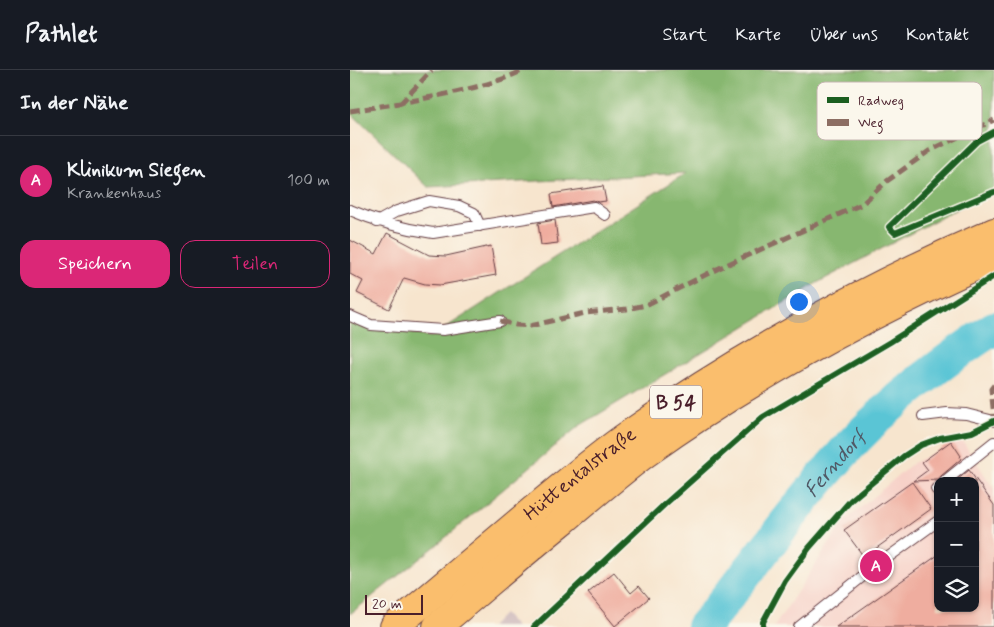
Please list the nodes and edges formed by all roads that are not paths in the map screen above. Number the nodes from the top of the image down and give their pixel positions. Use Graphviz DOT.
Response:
graph roads {
  1 [pos="350,210"];
  2 [pos="605,215"];
  3 [pos="377,222"];
  4 [pos="480,226"];
  5 [pos="994,232"];
  6 [pos="994,258"];
  7 [pos="350,316"];
  8 [pos="500,321"];
  9 [pos="923,416"];
  10 [pos="994,421"];
  11 [pos="994,442"];
  12 [pos="950,477"];
  13 [pos="937,522"];
  14 [pos="394,627"];
  15 [pos="437,627"];
  16 [pos="799,627"];
  1 -- 3 [label="lane"];
  2 -- 4 [label="lane"];
  3 -- 4 [label="lane"];
  3 -- 4 [label="lane"];
  5 -- 14 [label="highway, Hüttentalstraße / B 54"];
  6 -- 15 [label="highway, Hüttentalstraße / B 54"];
  7 -- 8 [label="lane"];
  9 -- 10 [label="lane"];
  11 -- 12 [label="lane"];
  13 -- 16 [label="lane"];
}
